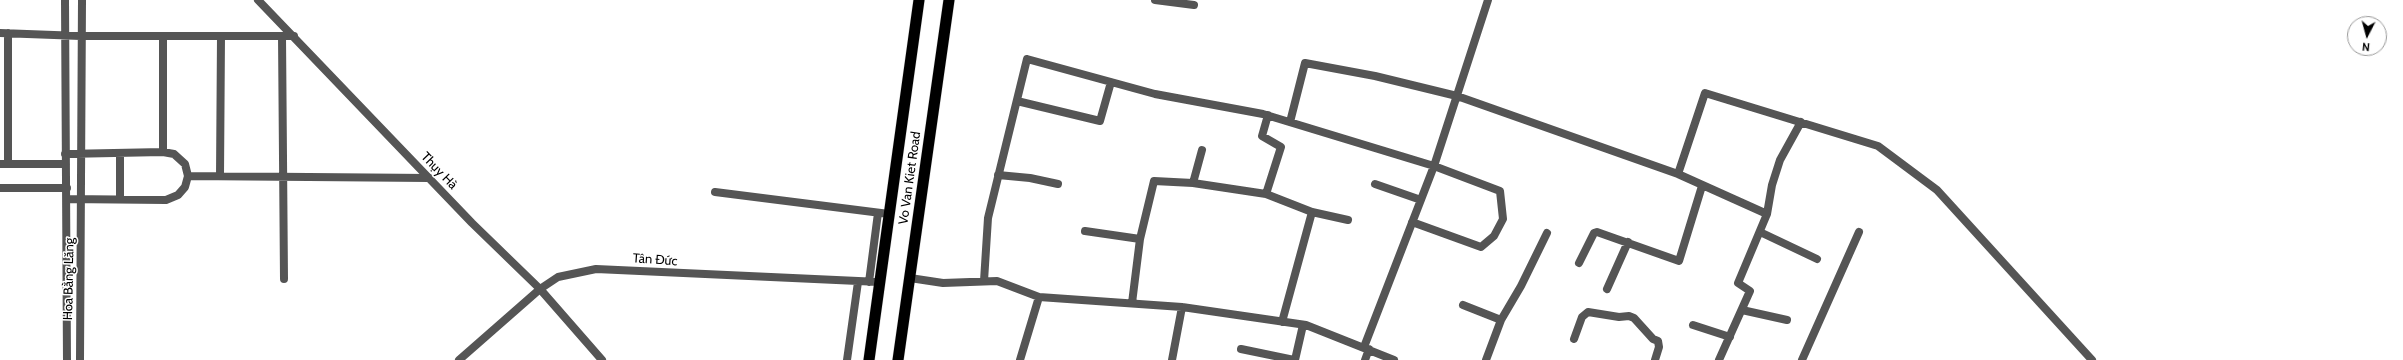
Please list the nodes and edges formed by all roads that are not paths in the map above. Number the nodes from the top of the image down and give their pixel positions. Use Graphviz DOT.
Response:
graph roads {
  1 [pos="65,0"];
  2 [pos="82,0"];
  3 [pos="258,0"];
  4 [pos="919,0"];
  5 [pos="949,0"];
  6 [pos="1155,0"];
  7 [pos="1488,0"];
  8 [pos="1194,5"];
  9 [pos="4,33"];
  10 [pos="65,34"];
  11 [pos="82,36"];
  12 [pos="163,36"];
  13 [pos="220,36"];
  14 [pos="282,36"];
  15 [pos="294,36"];
  16 [pos="1111,82"];
  17 [pos="1457,96"];
  18 [pos="1017,101"];
  19 [pos="1268,115"];
  20 [pos="1290,122"];
  21 [pos="1801,122"];
  22 [pos="1202,150"];
  23 [pos="163,152"];
  24 [pos="120,153"];
  25 [pos="65,154"];
  26 [pos="83,154"];
  27 [pos="4,164"];
  28 [pos="66,164"];
  29 [pos="1434,166"];
  30 [pos="1678,174"];
  31 [pos="998,175"];
  32 [pos="188,176"];
  33 [pos="220,176"];
  34 [pos="284,177"];
  35 [pos="429,178"];
  36 [pos="1193,183"];
  37 [pos="1058,184"];
  38 [pos="1374,184"];
  39 [pos="1702,186"];
  40 [pos="0,188"];
  41 [pos="67,188"];
  42 [pos="715,192"];
  43 [pos="1266,194"];
  44 [pos="82,198"];
  45 [pos="67,199"];
  46 [pos="120,199"];
  47 [pos="1420,200"];
  48 [pos="1312,212"];
  49 [pos="884,214"];
  50 [pos="1767,214"];
  51 [pos="1348,220"];
  52 [pos="1412,222"];
  53 [pos="1085,231"];
  54 [pos="1760,232"];
  55 [pos="1859,232"];
  56 [pos="1546,233"];
  57 [pos="1140,239"];
  58 [pos="1628,242"];
  59 [pos="1817,259"];
  60 [pos="1579,263"];
  61 [pos="910,278"];
  62 [pos="284,279"];
  63 [pos="984,281"];
  64 [pos="858,282"];
  65 [pos="874,282"];
  66 [pos="540,289"];
  67 [pos="1607,289"];
  68 [pos="1039,297"];
  69 [pos="1132,303"];
  70 [pos="1463,305"];
  71 [pos="1182,308"];
  72 [pos="1742,310"];
  73 [pos="1501,320"];
  74 [pos="1787,320"];
  75 [pos="1282,322"];
  76 [pos="1303,325"];
  77 [pos="1693,325"];
  78 [pos="1730,337"];
  79 [pos="1574,339"];
  80 [pos="1367,348"];
  81 [pos="1241,349"];
  82 [pos="67,360"];
  83 [pos="80,360"];
  84 [pos="459,360"];
  85 [pos="602,360"];
  86 [pos="847,360"];
  87 [pos="869,360"];
  88 [pos="898,360"];
  89 [pos="1020,360"];
  90 [pos="1172,360"];
  91 [pos="1294,360"];
  92 [pos="1365,360"];
  93 [pos="1394,360"];
  94 [pos="1486,360"];
  95 [pos="1655,360"];
  96 [pos="1719,360"];
  97 [pos="1802,360"];
  98 [pos="2092,360"];
  1 -- 10 [label="street"];
  2 -- 11 [label="street, Hoa Bằng Lăng"];
  3 -- 15 [label="street, Thụy Hà"];
  4 -- 49 [label="highway, Vo Van Kiet Road"];
  5 -- 61 [label="highway, Vo Van Kiet Road"];
  6 -- 8 [label="street"];
  7 -- 17 [label="street"];
  9 -- 10 [label="street"];
  9 -- 27 [label="street"];
  10 -- 11 [label="street"];
  10 -- 25 [label="street"];
  11 -- 12 [label="street"];
  11 -- 26 [label="street, Hoa Bằng Lăng"];
  12 -- 13 [label="street"];
  12 -- 23 [label="street"];
  13 -- 14 [label="street"];
  13 -- 33 [label="street"];
  14 -- 15 [label="street"];
  14 -- 34 [label="street"];
  15 -- 35 [label="street, Thụy Hà"];
  16 -- 18 [label="street"];
  16 -- 18 [label="street"];
  16 -- 19 [label="street"];
  17 -- 20 [label="street"];
  17 -- 29 [label="street"];
  17 -- 30 [label="street"];
  18 -- 31 [label="street"];
  19 -- 20 [label="street"];
  19 -- 43 [label="street"];
  20 -- 29 [label="street"];
  21 -- 30 [label="street"];
  21 -- 50 [label="street"];
  21 -- 98 [label="street"];
  22 -- 36 [label="street"];
  23 -- 24 [label="street"];
  23 -- 32 [label="street"];
  24 -- 26 [label="street"];
  24 -- 46 [label="street"];
  25 -- 26 [label="street"];
  25 -- 28 [label="street"];
  26 -- 44 [label="street, Hoa Bằng Lăng"];
  27 -- 28 [label="street"];
  28 -- 41 [label="street"];
  29 -- 47 [label="street"];
  29 -- 52 [label="street"];
  30 -- 39 [label="street"];
  31 -- 37 [label="street"];
  31 -- 63 [label="street"];
  32 -- 33 [label="street"];
  32 -- 46 [label="street"];
  33 -- 34 [label="street"];
  34 -- 35 [label="street"];
  34 -- 62 [label="street"];
  35 -- 66 [label="street, Thụy Hà"];
  36 -- 43 [label="street"];
  36 -- 57 [label="street"];
  38 -- 47 [label="street"];
  39 -- 50 [label="street"];
  39 -- 58 [label="street"];
  40 -- 41 [label="street"];
  41 -- 45 [label="street"];
  42 -- 49 [label="street"];
  43 -- 48 [label="street"];
  44 -- 45 [label="street"];
  44 -- 46 [label="street"];
  44 -- 83 [label="street, Hoa Bằng Lăng"];
  45 -- 82 [label="street"];
  47 -- 52 [label="street"];
  48 -- 51 [label="street"];
  48 -- 75 [label="street"];
  49 -- 65 [label="highway, Vo Van Kiet Road"];
  50 -- 54 [label="street"];
  52 -- 80 [label="street"];
  53 -- 57 [label="street"];
  54 -- 59 [label="street"];
  54 -- 72 [label="street"];
  55 -- 97 [label="street"];
  56 -- 73 [label="street"];
  57 -- 69 [label="street"];
  58 -- 60 [label="street"];
  58 -- 67 [label="street"];
  61 -- 63 [label="street"];
  61 -- 88 [label="highway, Vo Van Kiet Road"];
  63 -- 68 [label="street"];
  64 -- 65 [label="street, Tân Đức"];
  64 -- 66 [label="street, Tân Đức"];
  64 -- 86 [label="street"];
  65 -- 87 [label="highway, Vo Van Kiet Road"];
  66 -- 84 [label="street, Tân Đức"];
  66 -- 85 [label="street, Thụy Hà"];
  68 -- 69 [label="street"];
  68 -- 89 [label="street"];
  69 -- 71 [label="street"];
  70 -- 73 [label="street"];
  71 -- 75 [label="street"];
  71 -- 90 [label="street"];
  72 -- 74 [label="street"];
  72 -- 78 [label="street"];
  73 -- 94 [label="street"];
  75 -- 76 [label="street"];
  76 -- 80 [label="street"];
  76 -- 91 [label="street"];
  77 -- 78 [label="street"];
  78 -- 96 [label="street"];
  79 -- 95 [label="street"];
  80 -- 92 [label="street"];
  80 -- 93 [label="street"];
  81 -- 91 [label="street"];
}
